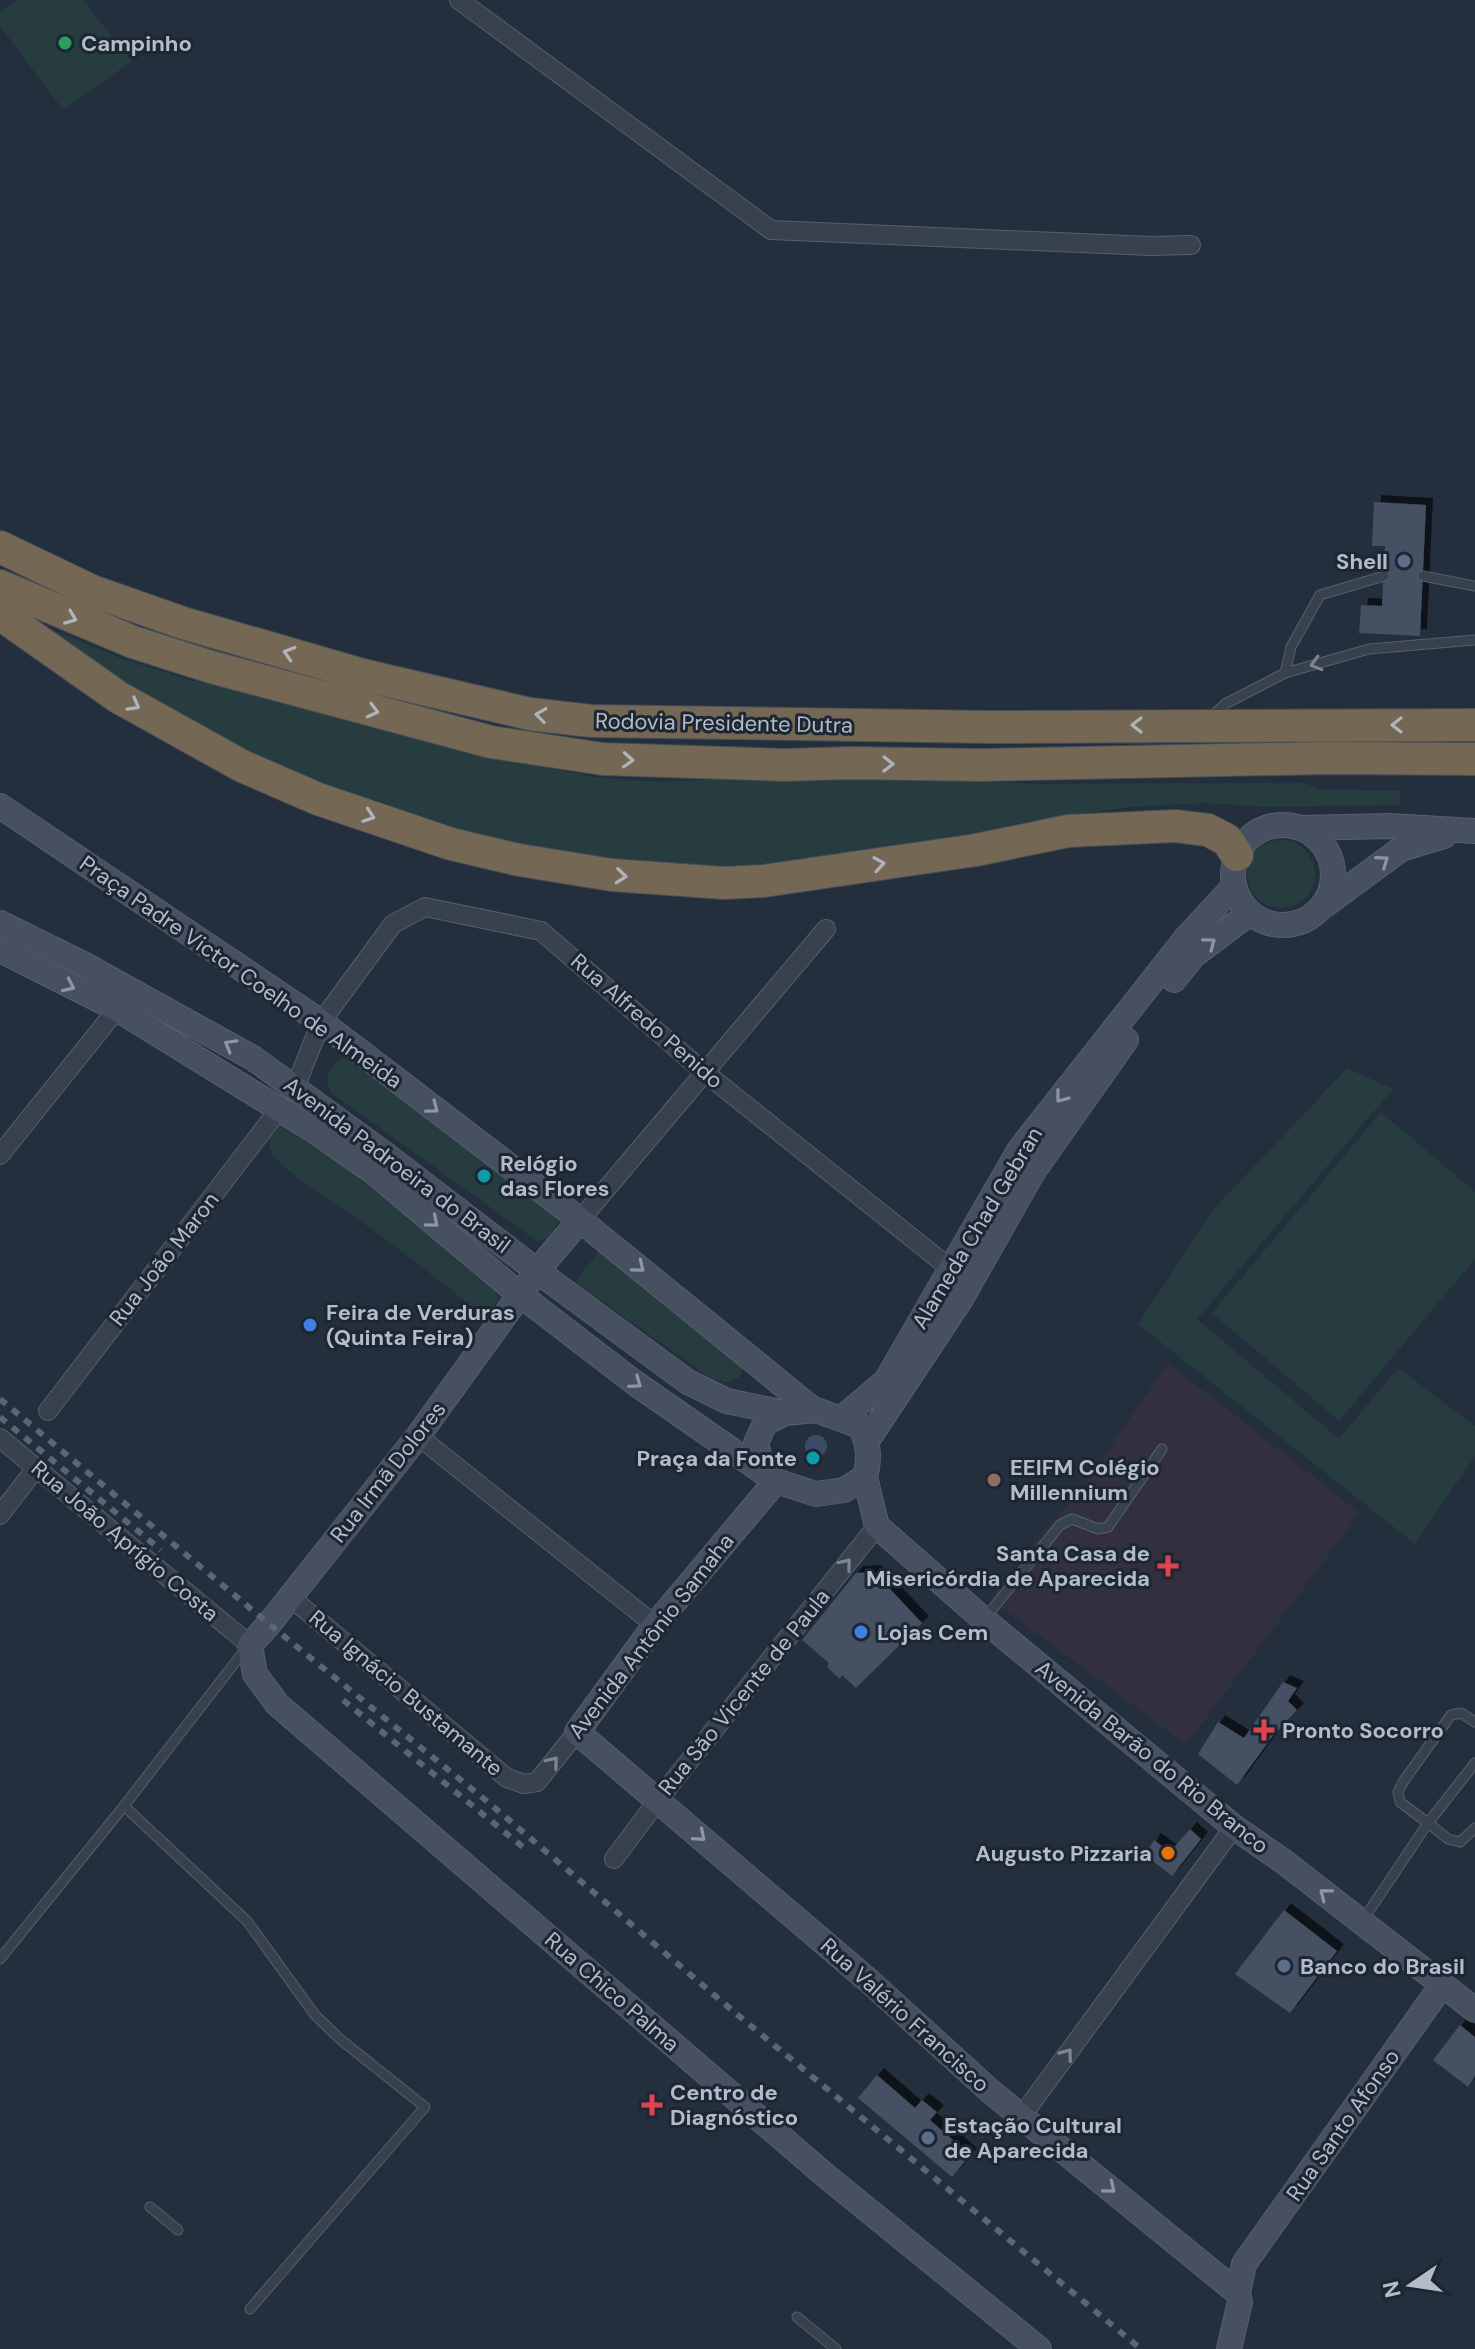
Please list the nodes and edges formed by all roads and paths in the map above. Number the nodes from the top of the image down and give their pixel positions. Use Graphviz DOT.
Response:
graph roads {
  1 [pos="459,0"];
  2 [pos="1191,245"];
  3 [pos="0,547"];
  4 [pos="1384,576"];
  5 [pos="1423,576"];
  6 [pos="0,586"];
  7 [pos="1475,586"];
  8 [pos="0,614"];
  9 [pos="1475,640"];
  10 [pos="1285,673"];
  11 [pos="1202,725"];
  12 [pos="1475,725"];
  13 [pos="1475,759"];
  14 [pos="1,808"];
  15 [pos="1303,828"];
  16 [pos="1466,831"];
  17 [pos="1236,870"];
  18 [pos="1321,908"];
  19 [pos="1250,913"];
  20 [pos="0,923"];
  21 [pos="826,929"];
  22 [pos="0,950"];
  23 [pos="117,1009"];
  24 [pos="321,1022"];
  25 [pos="1123,1032"];
  26 [pos="704,1072"];
  27 [pos="295,1088"];
  28 [pos="280,1108"];
  29 [pos="0,1155"];
  30 [pos="580,1220"];
  31 [pos="537,1271"];
  32 [pos="960,1276"];
  33 [pos="519,1294"];
  34 [pos="48,1411"];
  35 [pos="815,1411"];
  36 [pos="785,1413"];
  37 [pos="841,1419"];
  38 [pos="418,1436"];
  39 [pos="0,1438"];
  40 [pos="867,1441"];
  41 [pos="1162,1449"];
  42 [pos="37,1467"];
  43 [pos="769,1476"];
  44 [pos="865,1477"];
  45 [pos="0,1515"];
  46 [pos="877,1526"];
  47 [pos="290,1597"];
  48 [pos="984,1620"];
  49 [pos="655,1625"];
  50 [pos="250,1645"];
  51 [pos="1475,1722"];
  52 [pos="577,1732"];
  53 [pos="1475,1763"];
  54 [pos="524,1784"];
  55 [pos="658,1800"];
  56 [pos="124,1806"];
  57 [pos="1428,1823"];
  58 [pos="1234,1827"];
  59 [pos="1475,1828"];
  60 [pos="614,1859"];
  61 [pos="1361,1923"];
  62 [pos="0,1959"];
  63 [pos="1442,1985"];
  64 [pos="1475,2010"];
  65 [pos="1021,2117"];
  66 [pos="150,2207"];
  67 [pos="178,2230"];
  68 [pos="1244,2264"];
  69 [pos="1219,2276"];
  70 [pos="1238,2293"];
  71 [pos="250,2309"];
  72 [pos="797,2317"];
  73 [pos="1232,2346"];
  74 [pos="836,2349"];
  75 [pos="1039,2349"];
  1 -- 2 [label="street"];
  11 -- 3 [label="highway, Rodovia Presidente Dutra, one-way"];
  4 -- 10 [label="lane"];
  5 -- 7 [label="lane"];
  6 -- 13 [label="highway, Rodovia Presidente Dutra, one-way"];
  8 -- 17 [label="highway, one-way"];
  9 -- 10 [label="lane, one-way"];
  10 -- 11 [label="lane"];
  12 -- 11 [label="highway, Rodovia Presidente Dutra, one-way"];
  14 -- 24 [label="street, Praça Padre Victor Coelho de Almeida"];
  15 -- 16 [label="street"];
  15 -- 17 [label="street"];
  15 -- 18 [label="street"];
  18 -- 16 [label="street, one-way"];
  17 -- 19 [label="street"];
  17 -- 25 [label="street, Alameda Chad Gebran"];
  18 -- 19 [label="street"];
  25 -- 19 [label="street, Alameda Chad Gebran, one-way"];
  27 -- 20 [label="street, Avenida Padroeira do Brasil, one-way"];
  21 -- 26 [label="street"];
  22 -- 23 [label="street, Avenida Padroeira do Brasil, one-way"];
  23 -- 28 [label="street, Avenida Padroeira do Brasil"];
  23 -- 29 [label="street"];
  24 -- 26 [label="street, Rua Alfredo Penido"];
  24 -- 27 [label="street"];
  24 -- 30 [label="street, Praça Padre Victor Coelho de Almeida, one-way"];
  25 -- 32 [label="street, Alameda Chad Gebran"];
  26 -- 30 [label="street"];
  26 -- 32 [label="street, Rua Alfredo Penido"];
  27 -- 31 [label="street, Avenida Padroeira do Brasil"];
  28 -- 33 [label="street, Avenida Padroeira do Brasil, one-way"];
  28 -- 34 [label="street, Rua João Maron"];
  30 -- 31 [label="street, Rua Irmã Dolores"];
  30 -- 35 [label="street, Praça Padre Victor Coelho de Almeida, one-way"];
  31 -- 33 [label="street, Rua Irmã Dolores"];
  31 -- 36 [label="street, Avenida Padroeira do Brasil"];
  32 -- 37 [label="street, Alameda Chad Gebran"];
  32 -- 40 [label="street, Alameda Chad Gebran"];
  33 -- 38 [label="street, Rua Irmã Dolores"];
  33 -- 43 [label="street, Avenida Padroeira do Brasil, one-way"];
  35 -- 36 [label="street"];
  35 -- 37 [label="street"];
  36 -- 43 [label="street"];
  37 -- 40 [label="street"];
  38 -- 47 [label="street, Rua Irmã Dolores"];
  38 -- 49 [label="street"];
  39 -- 42 [label="street, Rua João Aprígio Costa"];
  40 -- 44 [label="street"];
  41 -- 48 [label="lane"];
  42 -- 45 [label="street"];
  42 -- 50 [label="street, Rua João Aprígio Costa"];
  43 -- 44 [label="street"];
  43 -- 49 [label="street, Avenida Antônio Samaha"];
  44 -- 46 [label="street"];
  46 -- 48 [label="street, Avenida Barão do Rio Branco"];
  55 -- 46 [label="street, Rua São Vicente de Paula, one-way"];
  47 -- 50 [label="street, Rua Irmã Dolores"];
  47 -- 54 [label="street, Rua Ignácio Bustamante"];
  48 -- 58 [label="street, Avenida Barão do Rio Branco"];
  49 -- 52 [label="street, Avenida Antônio Samaha"];
  50 -- 56 [label="lane"];
  50 -- 75 [label="street, Rua Chico Palma"];
  51 -- 57 [label="lane"];
  54 -- 52 [label="street, Avenida Antônio Samaha, one-way"];
  52 -- 55 [label="street, Rua Valério Francisco"];
  53 -- 57 [label="lane"];
  55 -- 60 [label="street, Rua São Vicente de Paula"];
  55 -- 65 [label="street, Rua Valério Francisco, one-way"];
  56 -- 62 [label="lane"];
  56 -- 71 [label="lane"];
  57 -- 59 [label="lane"];
  57 -- 61 [label="lane"];
  61 -- 58 [label="street, Avenida Barão do Rio Branco, one-way"];
  65 -- 58 [label="street, one-way"];
  61 -- 63 [label="street, Avenida Barão do Rio Branco"];
  63 -- 64 [label="street, Avenida Barão do Rio Branco"];
  63 -- 68 [label="street, Rua Santo Afonso"];
  65 -- 69 [label="street, Rua Valério Francisco, one-way"];
  66 -- 67 [label="lane"];
  68 -- 69 [label="street, Rua Santo Afonso"];
  68 -- 70 [label="street, Rua Santo Afonso"];
  69 -- 70 [label="street, Rua Valério Francisco"];
  70 -- 73 [label="street, Rua Santo Afonso"];
  72 -- 74 [label="lane"];
}
